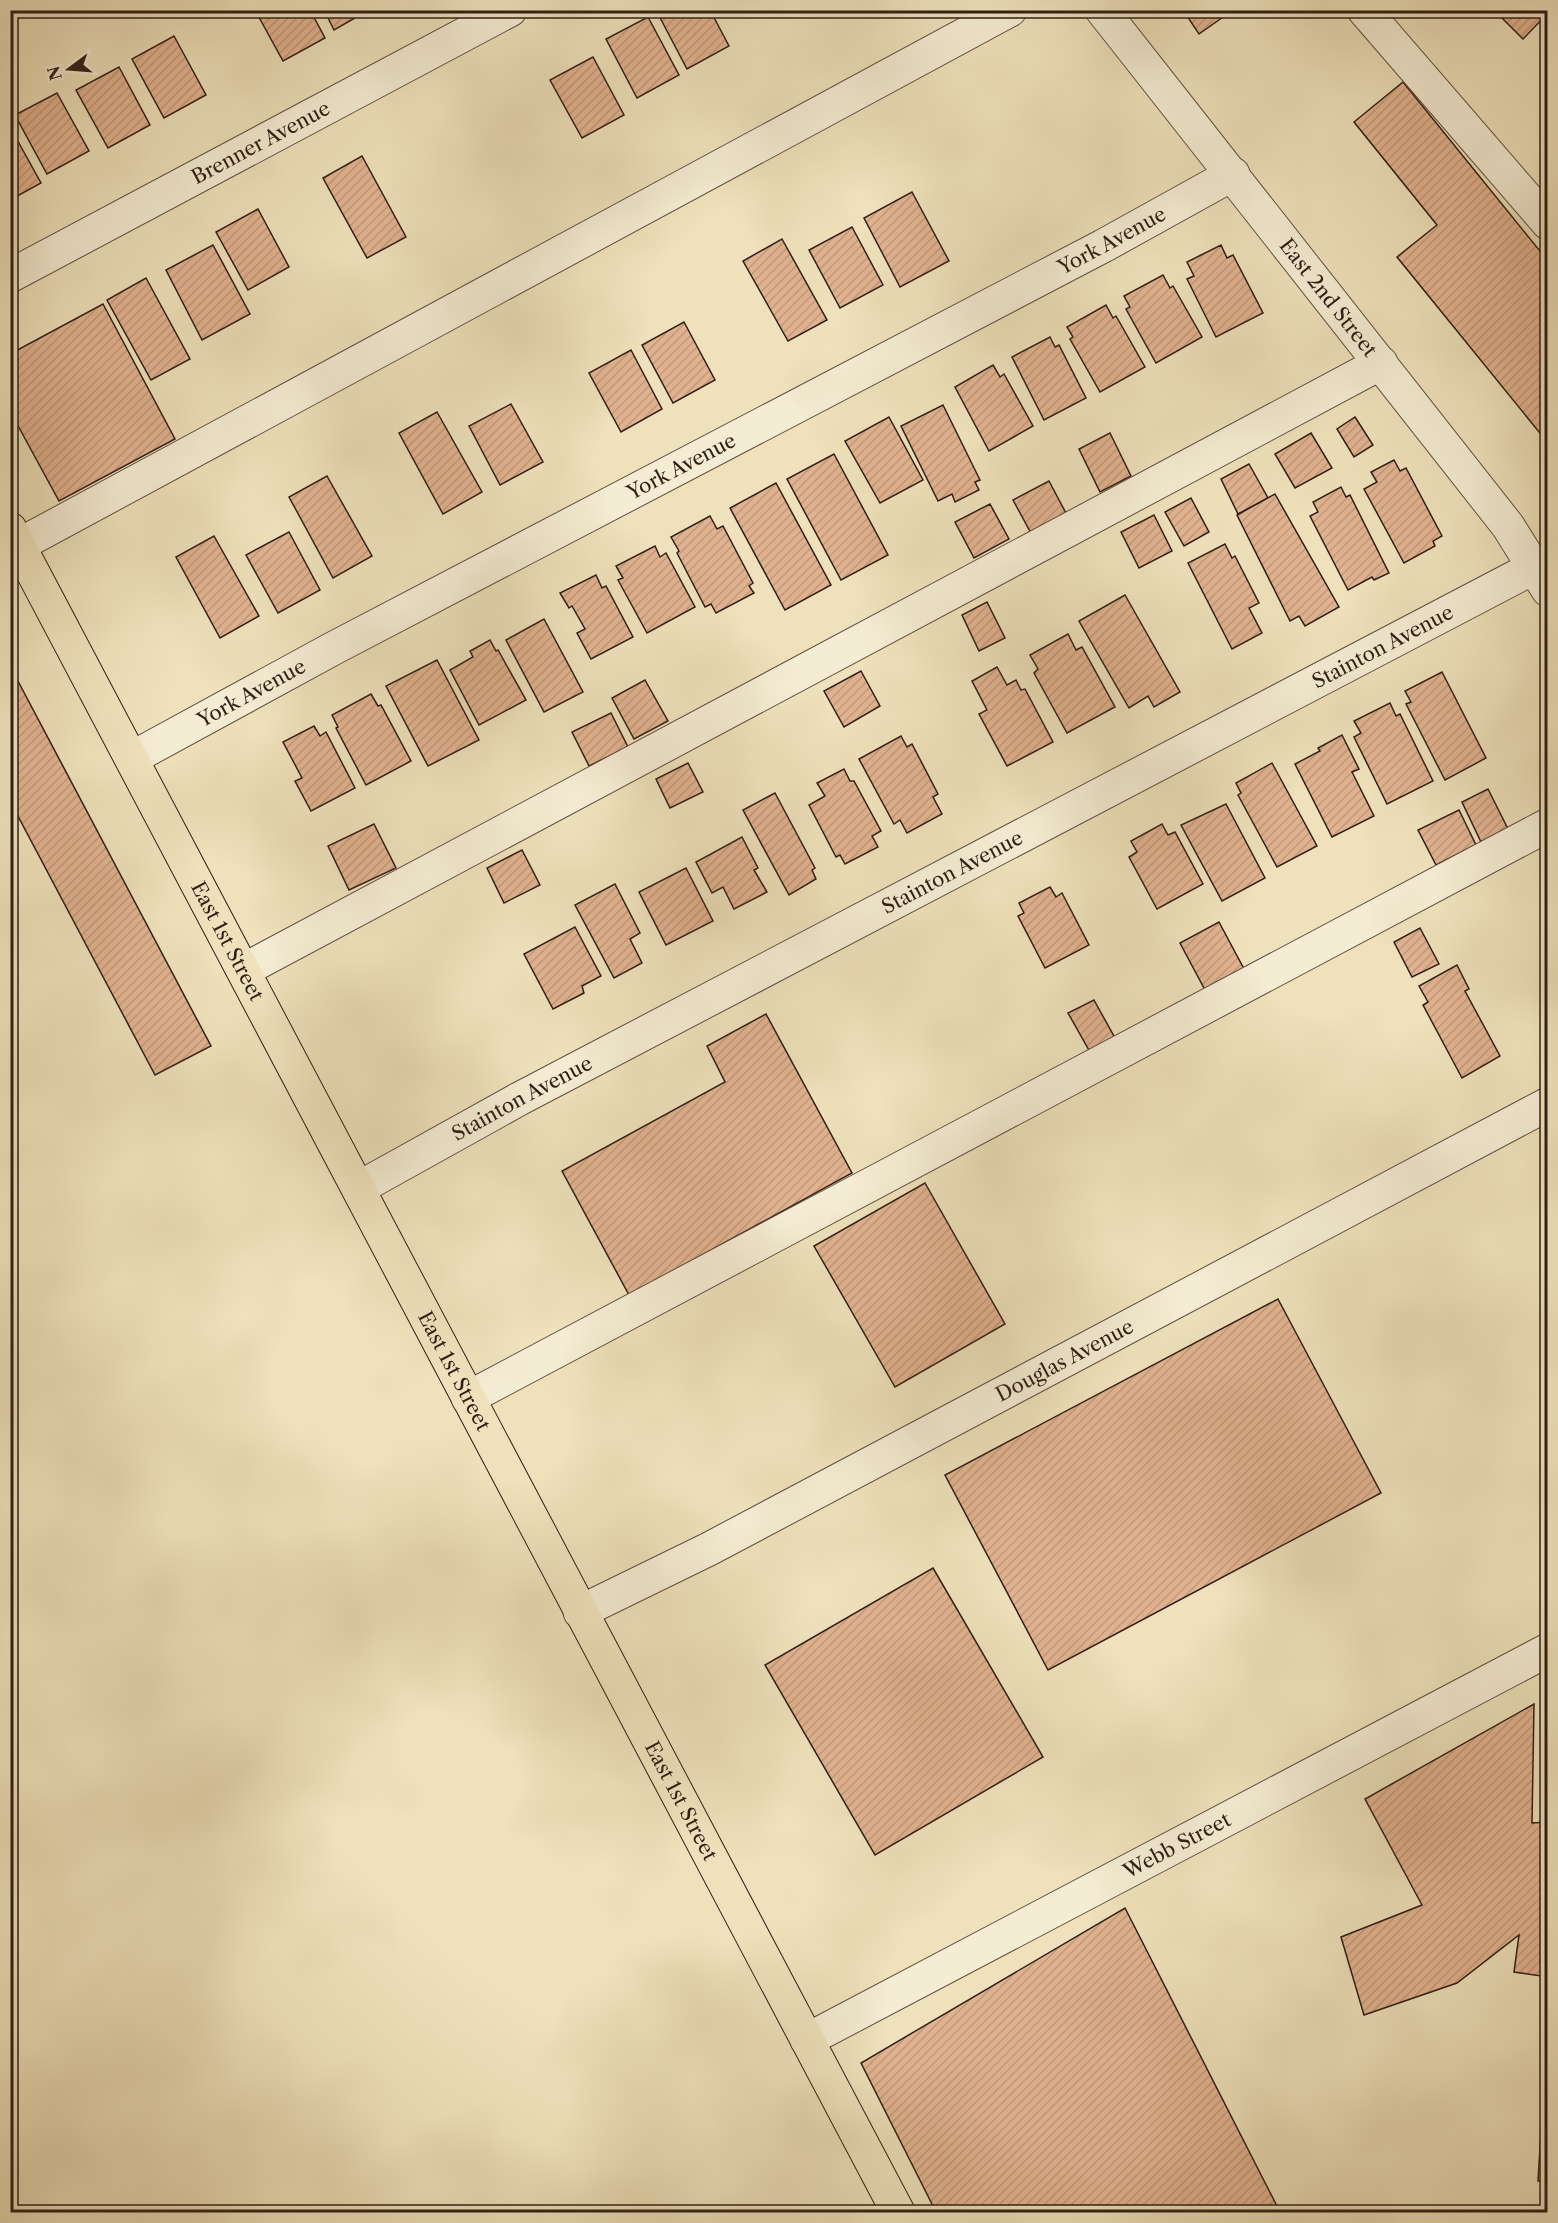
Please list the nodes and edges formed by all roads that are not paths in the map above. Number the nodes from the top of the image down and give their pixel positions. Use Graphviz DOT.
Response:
graph roads {
  1 [pos="510,10"];
  2 [pos="1010,10"];
  3 [pos="1102,10"];
  4 [pos="1364,10"];
  5 [pos="1233,174"];
  6 [pos="1548,223"];
  7 [pos="10,276"];
  8 [pos="1381,363"];
  9 [pos="15,537"];
  10 [pos="1543,572"];
  11 [pos="132,758"];
  12 [pos="1548,825"];
  13 [pos="244,970"];
  14 [pos="1548,1104"];
  15 [pos="359,1188"];
  16 [pos="468,1398"];
  17 [pos="580,1612"];
  18 [pos="1548,1650"];
  19 [pos="807,2040"];
  20 [pos="898,2212"];
  1 -- 7 [label="street, Brenner Avenue"];
  2 -- 9 [label="street"];
  3 -- 5 [label="street, East 2nd Street"];
  4 -- 6 [label="street"];
  5 -- 8 [label="street, East 2nd Street"];
  5 -- 11 [label="street, York Avenue"];
  8 -- 10 [label="street, East 2nd Street"];
  8 -- 13 [label="street"];
  9 -- 11 [label="main road, East 1st Street"];
  10 -- 15 [label="street, Stainton Avenue"];
  11 -- 13 [label="main road, East 1st Street"];
  12 -- 16 [label="street"];
  13 -- 15 [label="main road, East 1st Street"];
  14 -- 17 [label="street, Douglas Avenue"];
  15 -- 16 [label="main road, East 1st Street"];
  16 -- 17 [label="main road, East 1st Street"];
  17 -- 19 [label="main road, East 1st Street"];
  18 -- 19 [label="street, Webb Street"];
  19 -- 20 [label="main road, East 1st Street"];
}
